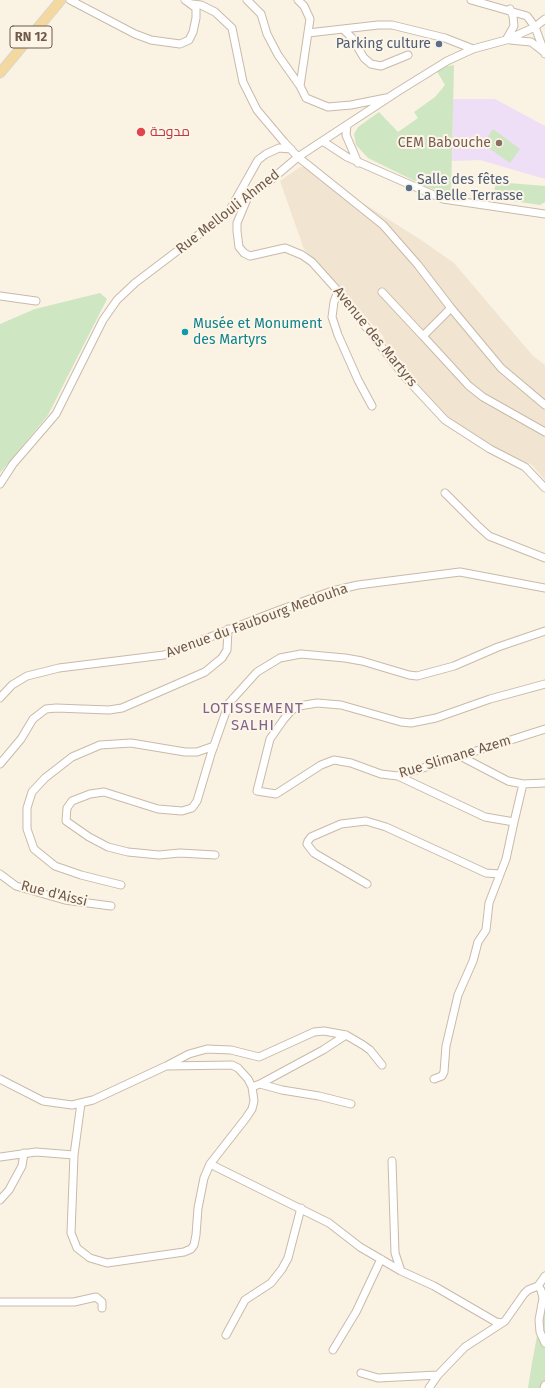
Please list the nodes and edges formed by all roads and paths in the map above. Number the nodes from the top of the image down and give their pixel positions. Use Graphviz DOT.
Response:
graph roads {
  1 [pos="61,0"];
  2 [pos="70,0"];
  3 [pos="185,0"];
  4 [pos="247,0"];
  5 [pos="298,0"];
  6 [pos="471,0"];
  7 [pos="192,4"];
  8 [pos="510,9"];
  9 [pos="545,19"];
  10 [pos="535,27"];
  11 [pos="344,30"];
  12 [pos="308,33"];
  13 [pos="506,40"];
  14 [pos="473,49"];
  15 [pos="545,53"];
  16 [pos="408,55"];
  17 [pos="0,73"];
  18 [pos="300,86"];
  19 [pos="389,97"];
  20 [pos="348,125"];
  21 [pos="324,142"];
  22 [pos="291,149"];
  23 [pos="298,157"];
  24 [pos="358,163"];
  25 [pos="248,197"];
  26 [pos="230,212"];
  27 [pos="545,214"];
  28 [pos="338,291"];
  29 [pos="382,292"];
  30 [pos="0,296"];
  31 [pos="36,301"];
  32 [pos="451,308"];
  33 [pos="423,336"];
  34 [pos="545,404"];
  35 [pos="372,406"];
  36 [pos="545,432"];
  37 [pos="0,484"];
  38 [pos="545,488"];
  39 [pos="444,493"];
  40 [pos="545,558"];
  41 [pos="545,588"];
  42 [pos="228,629"];
  43 [pos="545,631"];
  44 [pos="545,684"];
  45 [pos="0,698"];
  46 [pos="545,729"];
  47 [pos="214,746"];
  48 [pos="460,756"];
  49 [pos="0,764"];
  50 [pos="398,776"];
  51 [pos="545,783"];
  52 [pos="523,784"];
  53 [pos="514,822"];
  54 [pos="215,855"];
  55 [pos="0,874"];
  56 [pos="500,874"];
  57 [pos="366,884"];
  58 [pos="121,885"];
  59 [pos="111,906"];
  60 [pos="346,1035"];
  61 [pos="382,1065"];
  62 [pos="166,1066"];
  63 [pos="0,1079"];
  64 [pos="434,1079"];
  65 [pos="260,1084"];
  66 [pos="252,1087"];
  67 [pos="82,1103"];
  68 [pos="351,1104"];
  69 [pos="24,1153"];
  70 [pos="74,1155"];
  71 [pos="0,1157"];
  72 [pos="392,1161"];
  73 [pos="210,1164"];
  74 [pos="0,1200"];
  75 [pos="301,1208"];
  76 [pos="381,1259"];
  77 [pos="401,1271"];
  78 [pos="545,1276"];
  79 [pos="538,1286"];
  80 [pos="0,1302"];
  81 [pos="102,1308"];
  82 [pos="502,1323"];
  83 [pos="226,1335"];
  84 [pos="545,1343"];
  85 [pos="333,1350"];
  86 [pos="361,1373"];
  87 [pos="438,1375"];
  88 [pos="429,1388"];
  1 -- 17 [label="main road, RN 12"];
  2 -- 7 [label="street"];
  3 -- 7 [label="street"];
  4 -- 18 [label="street"];
  5 -- 12 [label="street"];
  6 -- 8 [label="street"];
  7 -- 22 [label="street"];
  8 -- 10 [label="street"];
  8 -- 13 [label="street"];
  9 -- 10 [label="street, Rue Mellouli Ahmed"];
  10 -- 13 [label="street, Rue Mellouli Ahmed"];
  10 -- 15 [label="street"];
  11 -- 12 [label="street"];
  11 -- 14 [label="street"];
  11 -- 16 [label="street"];
  12 -- 18 [label="street"];
  13 -- 14 [label="street, Rue Mellouli Ahmed"];
  13 -- 15 [label="street"];
  14 -- 19 [label="street, Rue Mellouli Ahmed"];
  18 -- 19 [label="street"];
  19 -- 20 [label="street, Rue Mellouli Ahmed"];
  20 -- 21 [label="street, Rue Mellouli Ahmed"];
  20 -- 24 [label="street"];
  21 -- 23 [label="street, Rue Mellouli Ahmed"];
  21 -- 24 [label="street"];
  22 -- 23 [label="street"];
  22 -- 26 [label="street"];
  23 -- 25 [label="street, Rue Mellouli Ahmed"];
  23 -- 32 [label="street"];
  24 -- 27 [label="street"];
  25 -- 26 [label="street, Rue Mellouli Ahmed"];
  25 -- 28 [label="street, Avenue des Martyrs"];
  26 -- 37 [label="street, Rue Mellouli Ahmed"];
  28 -- 35 [label="street"];
  28 -- 38 [label="street, Avenue des Martyrs"];
  29 -- 33 [label="street"];
  30 -- 31 [label="street"];
  32 -- 33 [label="street"];
  32 -- 34 [label="street"];
  33 -- 36 [label="street"];
  39 -- 40 [label="street"];
  41 -- 42 [label="street, Avenue du Faubourg Medouha"];
  42 -- 45 [label="street, Avenue du Faubourg Medouha"];
  42 -- 49 [label="street"];
  43 -- 47 [label="street"];
  44 -- 50 [label="street, Rue Slimane Azem"];
  46 -- 48 [label="street, Rue Slimane Azem"];
  47 -- 54 [label="street"];
  47 -- 58 [label="street"];
  48 -- 50 [label="street, Rue Slimane Azem"];
  48 -- 52 [label="street"];
  50 -- 53 [label="street"];
  51 -- 52 [label="street"];
  52 -- 53 [label="street"];
  53 -- 56 [label="street"];
  55 -- 59 [label="street, Rue d'Aissi"];
  56 -- 57 [label="street"];
  56 -- 64 [label="street"];
  60 -- 61 [label="street"];
  60 -- 62 [label="street"];
  60 -- 65 [label="street"];
  62 -- 66 [label="street"];
  62 -- 67 [label="street"];
  63 -- 67 [label="street"];
  65 -- 66 [label="street"];
  65 -- 68 [label="street"];
  66 -- 73 [label="street"];
  67 -- 70 [label="street"];
  69 -- 70 [label="street"];
  69 -- 71 [label="street"];
  69 -- 74 [label="street"];
  70 -- 73 [label="street"];
  72 -- 77 [label="street"];
  73 -- 75 [label="street"];
  75 -- 76 [label="street"];
  75 -- 83 [label="street"];
  76 -- 77 [label="street"];
  76 -- 85 [label="street"];
  77 -- 82 [label="street"];
  78 -- 79 [label="street"];
  79 -- 82 [label="street"];
  79 -- 84 [label="street"];
  80 -- 81 [label="street"];
  82 -- 87 [label="street"];
  86 -- 87 [label="street"];
  87 -- 88 [label="street"];
}
